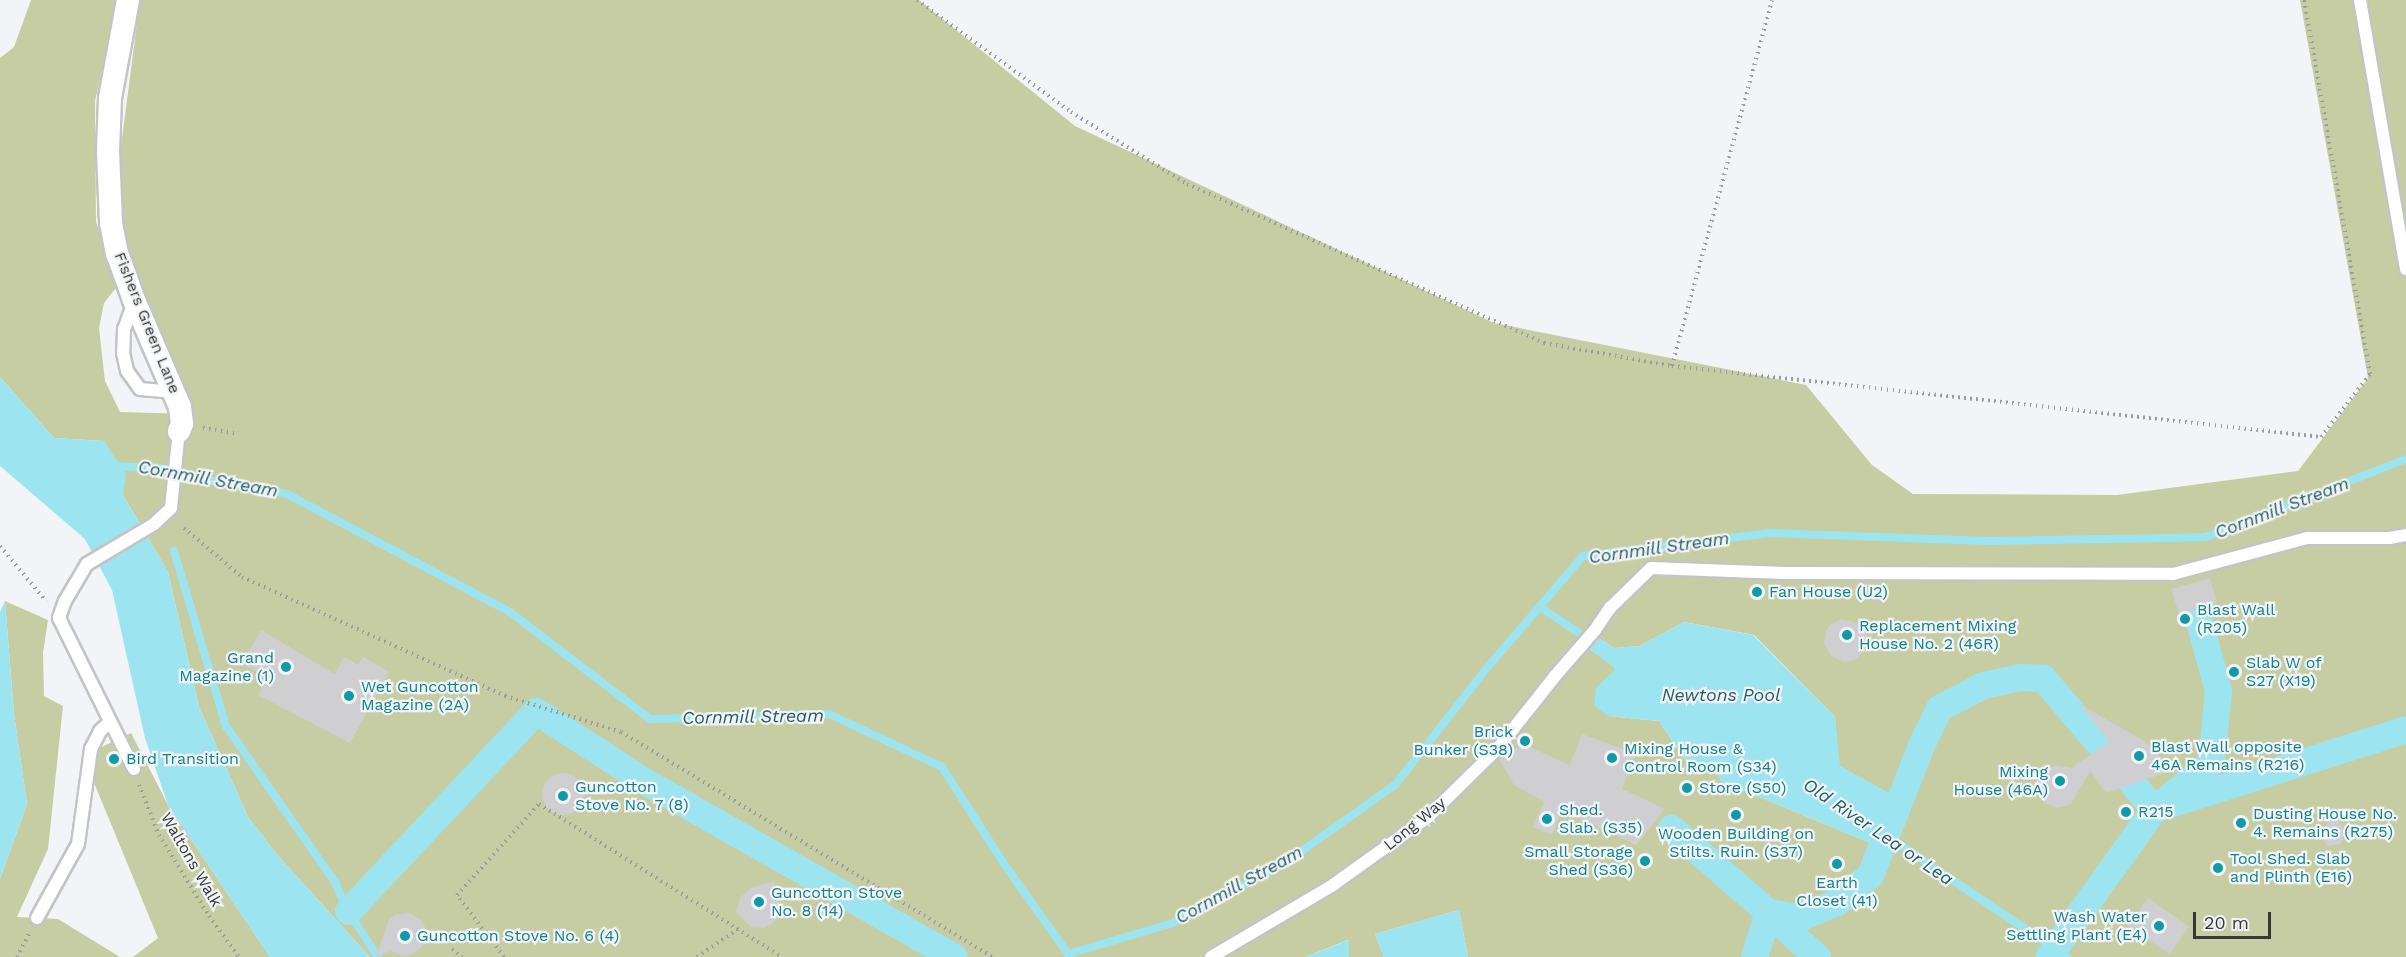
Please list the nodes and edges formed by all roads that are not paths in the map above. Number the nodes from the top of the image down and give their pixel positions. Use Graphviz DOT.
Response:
graph roads {
  1 [pos="128,0"];
  2 [pos="2360,0"];
  3 [pos="2406,269"];
  4 [pos="134,300"];
  5 [pos="175,392"];
  6 [pos="180,427"];
  7 [pos="2406,535"];
  8 [pos="110,722"];
  9 [pos="134,769"];
  10 [pos="37,918"];
  11 [pos="1211,957"];
  1 -- 4 [label="street, Fishers Green Lane"];
  2 -- 3 [label="lane"];
  4 -- 5 [label="street, Fishers Green Lane"];
  4 -- 5 [label="lane"];
  5 -- 6 [label="street, Fishers Green Lane"];
  6 -- 8 [label="lane"];
  7 -- 11 [label="lane, Long Way"];
  8 -- 9 [label="lane"];
  8 -- 10 [label="lane"];
}
